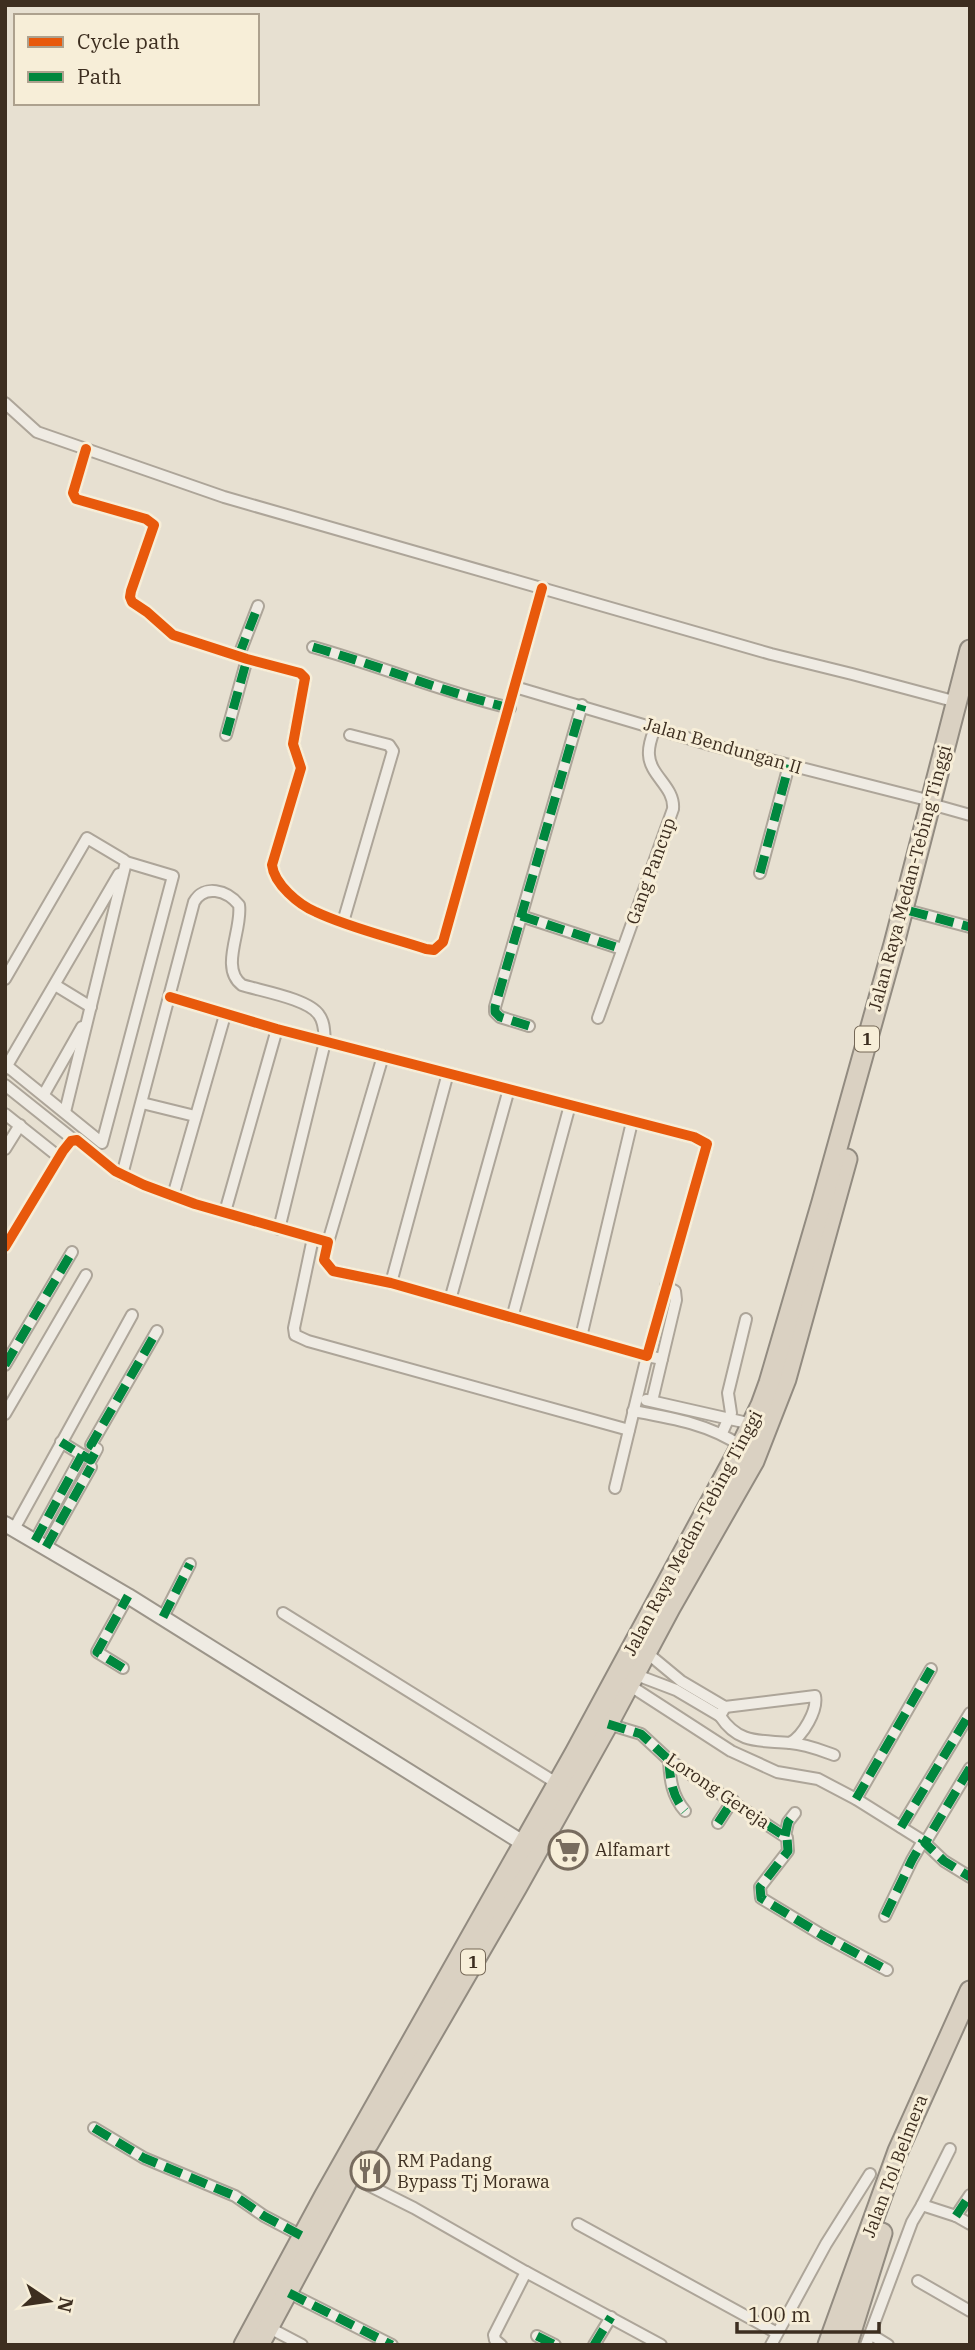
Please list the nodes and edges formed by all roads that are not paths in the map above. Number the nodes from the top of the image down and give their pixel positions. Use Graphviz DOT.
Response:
graph roads {
  1 [pos="5,403"];
  2 [pos="86,449"];
  3 [pos="542,588"];
  4 [pos="258,606"];
  5 [pos="313,647"];
  6 [pos="970,650"];
  7 [pos="243,657"];
  8 [pos="970,680"];
  9 [pos="515,687"];
  10 [pos="957,702"];
  11 [pos="582,705"];
  12 [pos="510,708"];
  13 [pos="655,727"];
  14 [pos="226,735"];
  15 [pos="350,735"];
  16 [pos="789,765"];
  17 [pos="935,803"];
  18 [pos="970,815"];
  19 [pos="125,861"];
  20 [pos="761,873"];
  21 [pos="910,911"];
  22 [pos="521,916"];
  23 [pos="343,922"];
  24 [pos="970,927"];
  25 [pos="622,949"];
  26 [pos="5,979"];
  27 [pos="55,985"];
  28 [pos="170,998"];
  29 [pos="91,1010"];
  30 [pos="225,1015"];
  31 [pos="598,1018"];
  32 [pos="529,1026"];
  33 [pos="277,1030"];
  34 [pos="325,1042"];
  35 [pos="383,1056"];
  36 [pos="6,1067"];
  37 [pos="448,1073"];
  38 [pos="5,1084"];
  39 [pos="509,1089"];
  40 [pos="44,1094"];
  41 [pos="142,1103"];
  42 [pos="570,1105"];
  43 [pos="65,1112"];
  44 [pos="5,1114"];
  45 [pos="195,1116"];
  46 [pos="632,1122"];
  47 [pos="20,1125"];
  48 [pos="73,1141"];
  49 [pos="5,1149"];
  50 [pos="61,1154"];
  51 [pos="118,1173"];
  52 [pos="173,1196"];
  53 [pos="225,1212"];
  54 [pos="279,1229"];
  55 [pos="313,1238"];
  56 [pos="328,1241"];
  57 [pos="5,1247"];
  58 [pos="72,1252"];
  59 [pos="86,1275"];
  60 [pos="390,1283"];
  61 [pos="666,1286"];
  62 [pos="450,1300"];
  63 [pos="132,1315"];
  64 [pos="512,1318"];
  65 [pos="746,1319"];
  66 [pos="157,1331"];
  67 [pos="581,1337"];
  68 [pos="647,1356"];
  69 [pos="662,1359"];
  70 [pos="5,1365"];
  71 [pos="637,1397"];
  72 [pos="652,1401"];
  73 [pos="633,1411"];
  74 [pos="5,1414"];
  75 [pos="729,1419"];
  76 [pos="752,1424"];
  77 [pos="629,1430"];
  78 [pos="722,1433"];
  79 [pos="61,1442"];
  80 [pos="741,1447"];
  81 [pos="82,1455"];
  82 [pos="91,1466"];
  83 [pos="615,1488"];
  84 [pos="10,1527"];
  85 [pos="41,1544"];
  86 [pos="190,1564"];
  87 [pos="677,1580"];
  88 [pos="128,1596"];
  89 [pos="664,1604"];
  90 [pos="283,1613"];
  91 [pos="163,1617"];
  92 [pos="646,1653"];
  93 [pos="123,1668"];
  94 [pos="931,1669"];
  95 [pos="631,1679"];
  96 [pos="678,1685"];
  97 [pos="723,1712"];
  98 [pos="970,1713"];
  99 [pos="608,1724"];
  100 [pos="790,1743"];
  101 [pos="834,1755"];
  102 [pos="669,1760"];
  103 [pos="970,1768"];
  104 [pos="558,1784"];
  105 [pos="856,1799"];
  106 [pos="733,1800"];
  107 [pos="685,1811"];
  108 [pos="795,1813"];
  109 [pos="718,1823"];
  110 [pos="901,1827"];
  111 [pos="785,1836"];
  112 [pos="924,1842"];
  113 [pos="523,1843"];
  114 [pos="970,1877"];
  115 [pos="886,1916"];
  116 [pos="887,1970"];
  117 [pos="970,1991"];
  118 [pos="970,2022"];
  119 [pos="94,2128"];
  120 [pos="950,2149"];
  121 [pos="870,2174"];
  122 [pos="350,2176"];
  123 [pos="970,2195"];
  124 [pos="922,2205"];
  125 [pos="956,2216"];
  126 [pos="578,2224"];
  127 [pos="970,2224"];
  128 [pos="302,2236"];
  129 [pos="526,2272"];
  130 [pos="918,2281"];
  131 [pos="289,2293"];
  132 [pos="970,2311"];
  133 [pos="611,2317"];
  134 [pos="263,2324"];
  135 [pos="777,2333"];
  136 [pos="537,2336"];
  137 [pos="868,2339"];
  138 [pos="244,2345"];
  139 [pos="259,2345"];
  140 [pos="302,2345"];
  141 [pos="392,2345"];
  142 [pos="501,2345"];
  143 [pos="555,2345"];
  144 [pos="594,2345"];
  145 [pos="662,2345"];
  146 [pos="771,2345"];
  147 [pos="828,2345"];
  148 [pos="847,2345"];
  149 [pos="888,2345"];
  1 -- 2 [label="street"];
  2 -- 3 [label="street"];
  2 -- 7 [label="street"];
  3 -- 9 [label="street"];
  3 -- 10 [label="street"];
  4 -- 7 [label="street"];
  5 -- 12 [label="street"];
  6 -- 10 [label="highway, Jalan Raya Medan-Tebing Tinggi / 1"];
  7 -- 14 [label="street"];
  7 -- 23 [label="street"];
  8 -- 17 [label="highway, Jalan Raya Medan-Tebing Tinggi / 1"];
  9 -- 11 [label="street, Jalan Bendungan II"];
  9 -- 12 [label="street"];
  10 -- 17 [label="highway, Jalan Raya Medan-Tebing Tinggi / 1"];
  11 -- 13 [label="street, Jalan Bendungan II"];
  11 -- 22 [label="street"];
  12 -- 23 [label="street"];
  13 -- 16 [label="street, Jalan Bendungan II"];
  13 -- 25 [label="street, Gang Pancup"];
  15 -- 23 [label="street"];
  16 -- 17 [label="street, Jalan Bendungan II"];
  16 -- 20 [label="street"];
  17 -- 18 [label="street, Jalan Bendungan II"];
  17 -- 21 [label="highway, Jalan Raya Medan-Tebing Tinggi / 1"];
  17 -- 76 [label="highway, Jalan Raya Medan-Tebing Tinggi / 1"];
  19 -- 26 [label="street"];
  19 -- 27 [label="street"];
  19 -- 29 [label="street"];
  19 -- 43 [label="street"];
  21 -- 24 [label="street"];
  21 -- 87 [label="highway, Jalan Raya Medan-Tebing Tinggi / 1"];
  22 -- 25 [label="street"];
  22 -- 32 [label="street"];
  25 -- 31 [label="street, Gang Pancup"];
  27 -- 29 [label="street"];
  27 -- 36 [label="street"];
  28 -- 30 [label="street"];
  28 -- 34 [label="street"];
  28 -- 41 [label="street"];
  29 -- 40 [label="street"];
  29 -- 43 [label="street"];
  30 -- 33 [label="street"];
  30 -- 45 [label="street"];
  33 -- 34 [label="street"];
  33 -- 53 [label="street"];
  34 -- 35 [label="street"];
  34 -- 54 [label="street"];
  35 -- 37 [label="street"];
  35 -- 56 [label="street"];
  36 -- 40 [label="street"];
  37 -- 39 [label="street"];
  37 -- 60 [label="street"];
  38 -- 48 [label="street"];
  39 -- 42 [label="street"];
  39 -- 62 [label="street"];
  40 -- 43 [label="street"];
  41 -- 45 [label="street"];
  41 -- 51 [label="street"];
  42 -- 46 [label="street"];
  42 -- 64 [label="street"];
  44 -- 47 [label="street"];
  45 -- 52 [label="street"];
  46 -- 61 [label="street"];
  46 -- 67 [label="street"];
  47 -- 49 [label="street"];
  47 -- 50 [label="street"];
  48 -- 50 [label="street"];
  48 -- 51 [label="street"];
  50 -- 57 [label="street"];
  51 -- 52 [label="street"];
  52 -- 53 [label="street"];
  53 -- 54 [label="street"];
  54 -- 55 [label="street"];
  55 -- 56 [label="street"];
  55 -- 77 [label="street"];
  56 -- 60 [label="street"];
  58 -- 70 [label="street"];
  59 -- 74 [label="street"];
  60 -- 62 [label="street"];
  61 -- 68 [label="street"];
  61 -- 69 [label="street"];
  62 -- 64 [label="street"];
  63 -- 79 [label="street"];
  64 -- 67 [label="street"];
  65 -- 75 [label="street"];
  66 -- 81 [label="street"];
  67 -- 68 [label="street"];
  68 -- 69 [label="street"];
  68 -- 71 [label="street"];
  69 -- 72 [label="street"];
  71 -- 72 [label="street"];
  71 -- 73 [label="street"];
  72 -- 75 [label="street"];
  73 -- 77 [label="street"];
  73 -- 78 [label="street"];
  75 -- 76 [label="street"];
  75 -- 78 [label="street"];
  76 -- 80 [label="highway, Jalan Raya Medan-Tebing Tinggi / 1"];
  77 -- 83 [label="street"];
  78 -- 80 [label="street"];
  79 -- 81 [label="street"];
  79 -- 84 [label="street"];
  80 -- 87 [label="highway, Jalan Raya Medan-Tebing Tinggi / 1"];
  81 -- 85 [label="street"];
  82 -- 85 [label="street"];
  84 -- 85 [label="main road"];
  85 -- 88 [label="main road"];
  86 -- 91 [label="street"];
  87 -- 89 [label="highway, Jalan Raya Medan-Tebing Tinggi / 1"];
  88 -- 91 [label="main road"];
  88 -- 93 [label="street"];
  89 -- 92 [label="highway, Jalan Raya Medan-Tebing Tinggi / 1"];
  89 -- 104 [label="highway, Jalan Raya Medan-Tebing Tinggi / 1"];
  90 -- 104 [label="street"];
  91 -- 113 [label="main road"];
  92 -- 95 [label="highway, Jalan Raya Medan-Tebing Tinggi / 1"];
  92 -- 96 [label="street"];
  94 -- 105 [label="street"];
  95 -- 96 [label="street"];
  95 -- 99 [label="highway, Jalan Raya Medan-Tebing Tinggi / 1"];
  95 -- 105 [label="street"];
  96 -- 97 [label="street"];
  97 -- 100 [label="street"];
  97 -- 100 [label="street"];
  98 -- 110 [label="street"];
  99 -- 102 [label="street, Lorong Gereja"];
  99 -- 122 [label="highway, Jalan Raya Medan-Tebing Tinggi / 1"];
  100 -- 101 [label="street"];
  102 -- 106 [label="street, Lorong Gereja"];
  102 -- 107 [label="street"];
  103 -- 112 [label="street"];
  104 -- 113 [label="highway, Jalan Raya Medan-Tebing Tinggi / 1"];
  105 -- 110 [label="street"];
  106 -- 109 [label="street"];
  106 -- 111 [label="street, Lorong Gereja"];
  108 -- 111 [label="street"];
  110 -- 112 [label="street"];
  111 -- 116 [label="street, Lorong Gereja"];
  112 -- 114 [label="street"];
  112 -- 115 [label="street"];
  113 -- 128 [label="highway, Jalan Raya Medan-Tebing Tinggi / 1"];
  117 -- 147 [label="highway, Jalan Tol Belmera"];
  118 -- 148 [label="highway, Jalan Tol Belmera"];
  119 -- 128 [label="street"];
  120 -- 124 [label="street"];
  121 -- 135 [label="street"];
  122 -- 129 [label="street"];
  122 -- 131 [label="highway, Jalan Raya Medan-Tebing Tinggi / 1"];
  123 -- 125 [label="street"];
  124 -- 125 [label="street"];
  124 -- 137 [label="street"];
  125 -- 127 [label="street"];
  126 -- 135 [label="street"];
  128 -- 134 [label="highway, Jalan Raya Medan-Tebing Tinggi / 1"];
  129 -- 133 [label="street"];
  129 -- 142 [label="street"];
  130 -- 132 [label="street"];
  131 -- 134 [label="highway, Jalan Raya Medan-Tebing Tinggi / 1"];
  131 -- 141 [label="street"];
  133 -- 144 [label="street"];
  133 -- 145 [label="street"];
  134 -- 138 [label="highway, Jalan Raya Medan-Tebing Tinggi / 1"];
  134 -- 139 [label="highway, Jalan Raya Medan-Tebing Tinggi / 1"];
  134 -- 140 [label="street"];
  135 -- 146 [label="street"];
  136 -- 143 [label="street"];
  137 -- 149 [label="street"];
}
